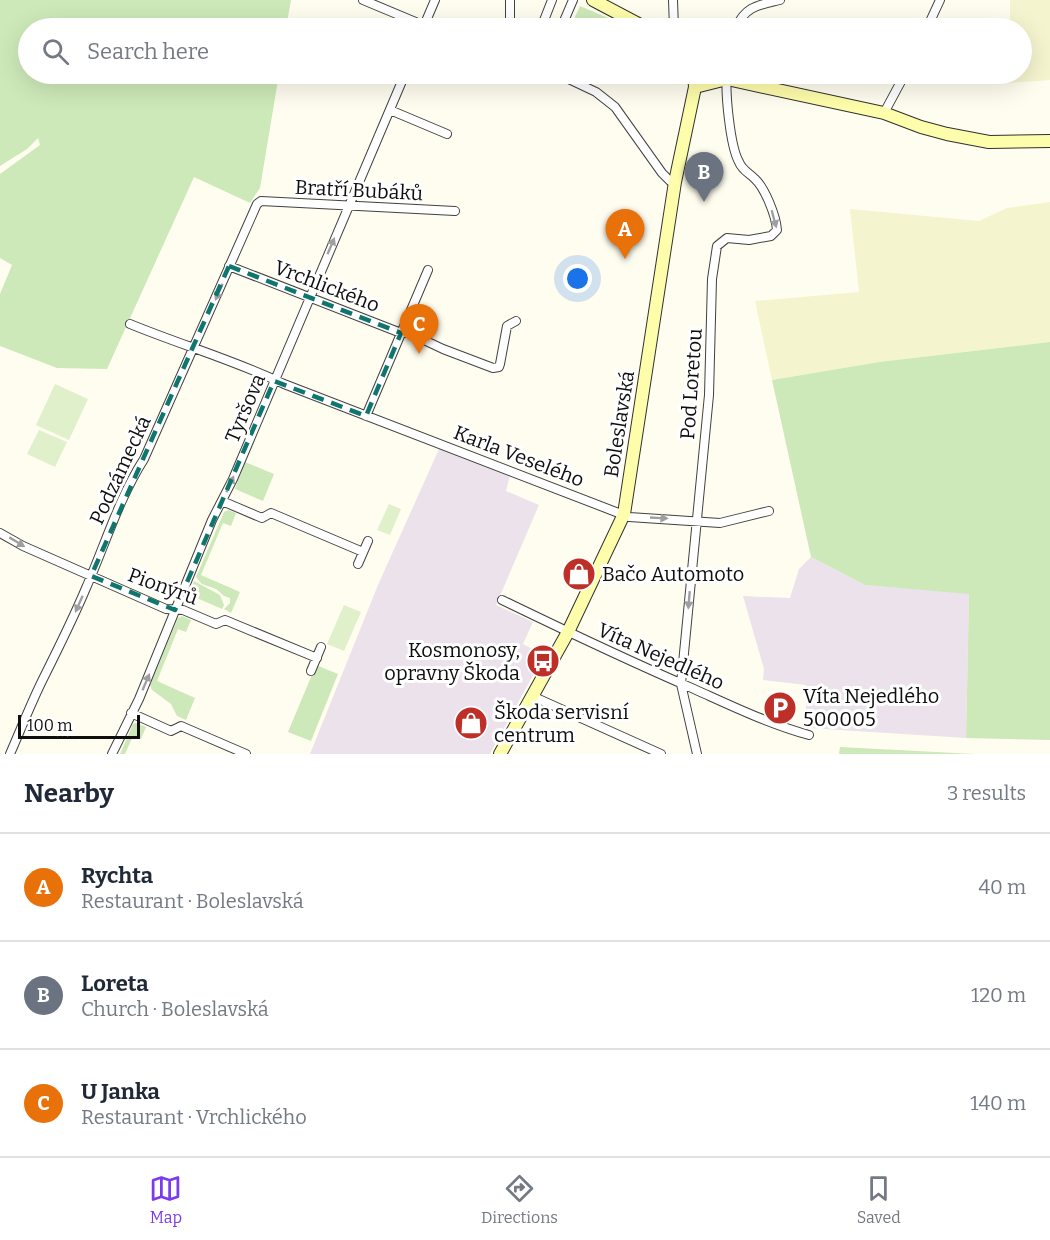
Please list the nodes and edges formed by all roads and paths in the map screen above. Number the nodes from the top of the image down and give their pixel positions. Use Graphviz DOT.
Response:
graph roads {
  1 [pos="363,0"];
  2 [pos="435,0"];
  3 [pos="510,0"];
  4 [pos="552,0"];
  5 [pos="573,0"];
  6 [pos="593,0"];
  7 [pos="673,0"];
  8 [pos="780,0"];
  9 [pos="940,0"];
  10 [pos="404,18"];
  11 [pos="429,18"];
  12 [pos="510,18"];
  13 [pos="545,18"];
  14 [pos="565,18"];
  15 [pos="627,18"];
  16 [pos="674,18"];
  17 [pos="742,18"];
  18 [pos="932,18"];
  19 [pos="401,84"];
  20 [pos="579,84"];
  21 [pos="695,84"];
  22 [pos="702,84"];
  23 [pos="725,84"];
  24 [pos="762,84"];
  25 [pos="900,84"];
  26 [pos="695,87"];
  27 [pos="390,110"];
  28 [pos="884,113"];
  29 [pos="447,134"];
  30 [pos="1050,141"];
  31 [pos="675,182"];
  32 [pos="261,201"];
  33 [pos="348,206"];
  34 [pos="455,211"];
  35 [pos="229,266"];
  36 [pos="428,270"];
  37 [pos="310,297"];
  38 [pos="516,321"];
  39 [pos="130,324"];
  40 [pos="401,333"];
  41 [pos="194,348"];
  42 [pos="275,380"];
  43 [pos="366,416"];
  44 [pos="222,501"];
  45 [pos="769,511"];
  46 [pos="624,514"];
  47 [pos="695,520"];
  48 [pos="0,533"];
  49 [pos="368,541"];
  50 [pos="363,552"];
  51 [pos="357,564"];
  52 [pos="91,576"];
  53 [pos="502,600"];
  54 [pos="175,610"];
  55 [pos="568,632"];
  56 [pos="321,647"];
  57 [pos="316,658"];
  58 [pos="311,671"];
  59 [pos="681,684"];
  60 [pos="532,696"];
  61 [pos="131,713"];
  62 [pos="809,735"];
  63 [pos="10,754"];
  64 [pos="112,754"];
  65 [pos="246,754"];
  66 [pos="501,754"];
  67 [pos="661,754"];
  68 [pos="697,754"];
  1 -- 10 [label="street"];
  2 -- 11 [label="street"];
  3 -- 12 [label="street"];
  4 -- 13 [label="street"];
  5 -- 14 [label="street"];
  6 -- 15 [label="street"];
  7 -- 16 [label="street"];
  8 -- 17 [label="street"];
  9 -- 18 [label="street"];
  19 -- 27 [label="street, Tyršova"];
  20 -- 31 [label="street"];
  21 -- 26 [label="street, Boleslavská"];
  22 -- 26 [label="street"];
  23 -- 47 [label="street, Pod Loretou, one-way"];
  24 -- 28 [label="street"];
  25 -- 28 [label="street"];
  26 -- 31 [label="street, Boleslavská"];
  27 -- 29 [label="street"];
  27 -- 33 [label="street, Tyršova"];
  28 -- 30 [label="street"];
  31 -- 46 [label="street, Boleslavská"];
  32 -- 33 [label="street, Bratří Bubáků"];
  32 -- 35 [label="street, Podzámecká"];
  33 -- 34 [label="street, Bratří Bubáků"];
  37 -- 33 [label="street, Tyršova, one-way"];
  35 -- 37 [label="street, Vrchlického"];
  35 -- 41 [label="street, Podzámecká, one-way"];
  36 -- 40 [label="street"];
  37 -- 40 [label="street, Vrchlického"];
  37 -- 42 [label="street, Tyršova"];
  38 -- 40 [label="street, Vrchlického"];
  39 -- 41 [label="street, Karla Veselého"];
  40 -- 43 [label="street"];
  41 -- 42 [label="street, Karla Veselého"];
  41 -- 52 [label="street, Podzámecká"];
  42 -- 43 [label="street, Karla Veselého"];
  44 -- 42 [label="street, Tyršova, one-way"];
  43 -- 46 [label="street, Karla Veselého"];
  44 -- 50 [label="street"];
  44 -- 54 [label="street, Tyršova"];
  45 -- 47 [label="street, Karla Veselého"];
  46 -- 47 [label="street, Karla Veselého, one-way"];
  46 -- 55 [label="street, Boleslavská"];
  47 -- 59 [label="street, Pod Loretou, one-way"];
  48 -- 52 [label="street, Pionýrů, one-way"];
  49 -- 50 [label="street"];
  50 -- 51 [label="street"];
  52 -- 54 [label="street, Pionýrů"];
  52 -- 63 [label="street, Podzámecká, one-way"];
  53 -- 55 [label="street, Víta Nejedlého"];
  54 -- 57 [label="street, Pionýrů"];
  61 -- 54 [label="street, Tyršova, one-way"];
  55 -- 59 [label="street, Víta Nejedlého"];
  55 -- 60 [label="street, Boleslavská"];
  56 -- 57 [label="street"];
  57 -- 58 [label="street"];
  59 -- 62 [label="street, Víta Nejedlého"];
  59 -- 68 [label="street, Pod Loretou"];
  60 -- 66 [label="street, Boleslavská"];
  60 -- 67 [label="street"];
  61 -- 64 [label="street, Tyršova"];
  61 -- 65 [label="street"];
}
